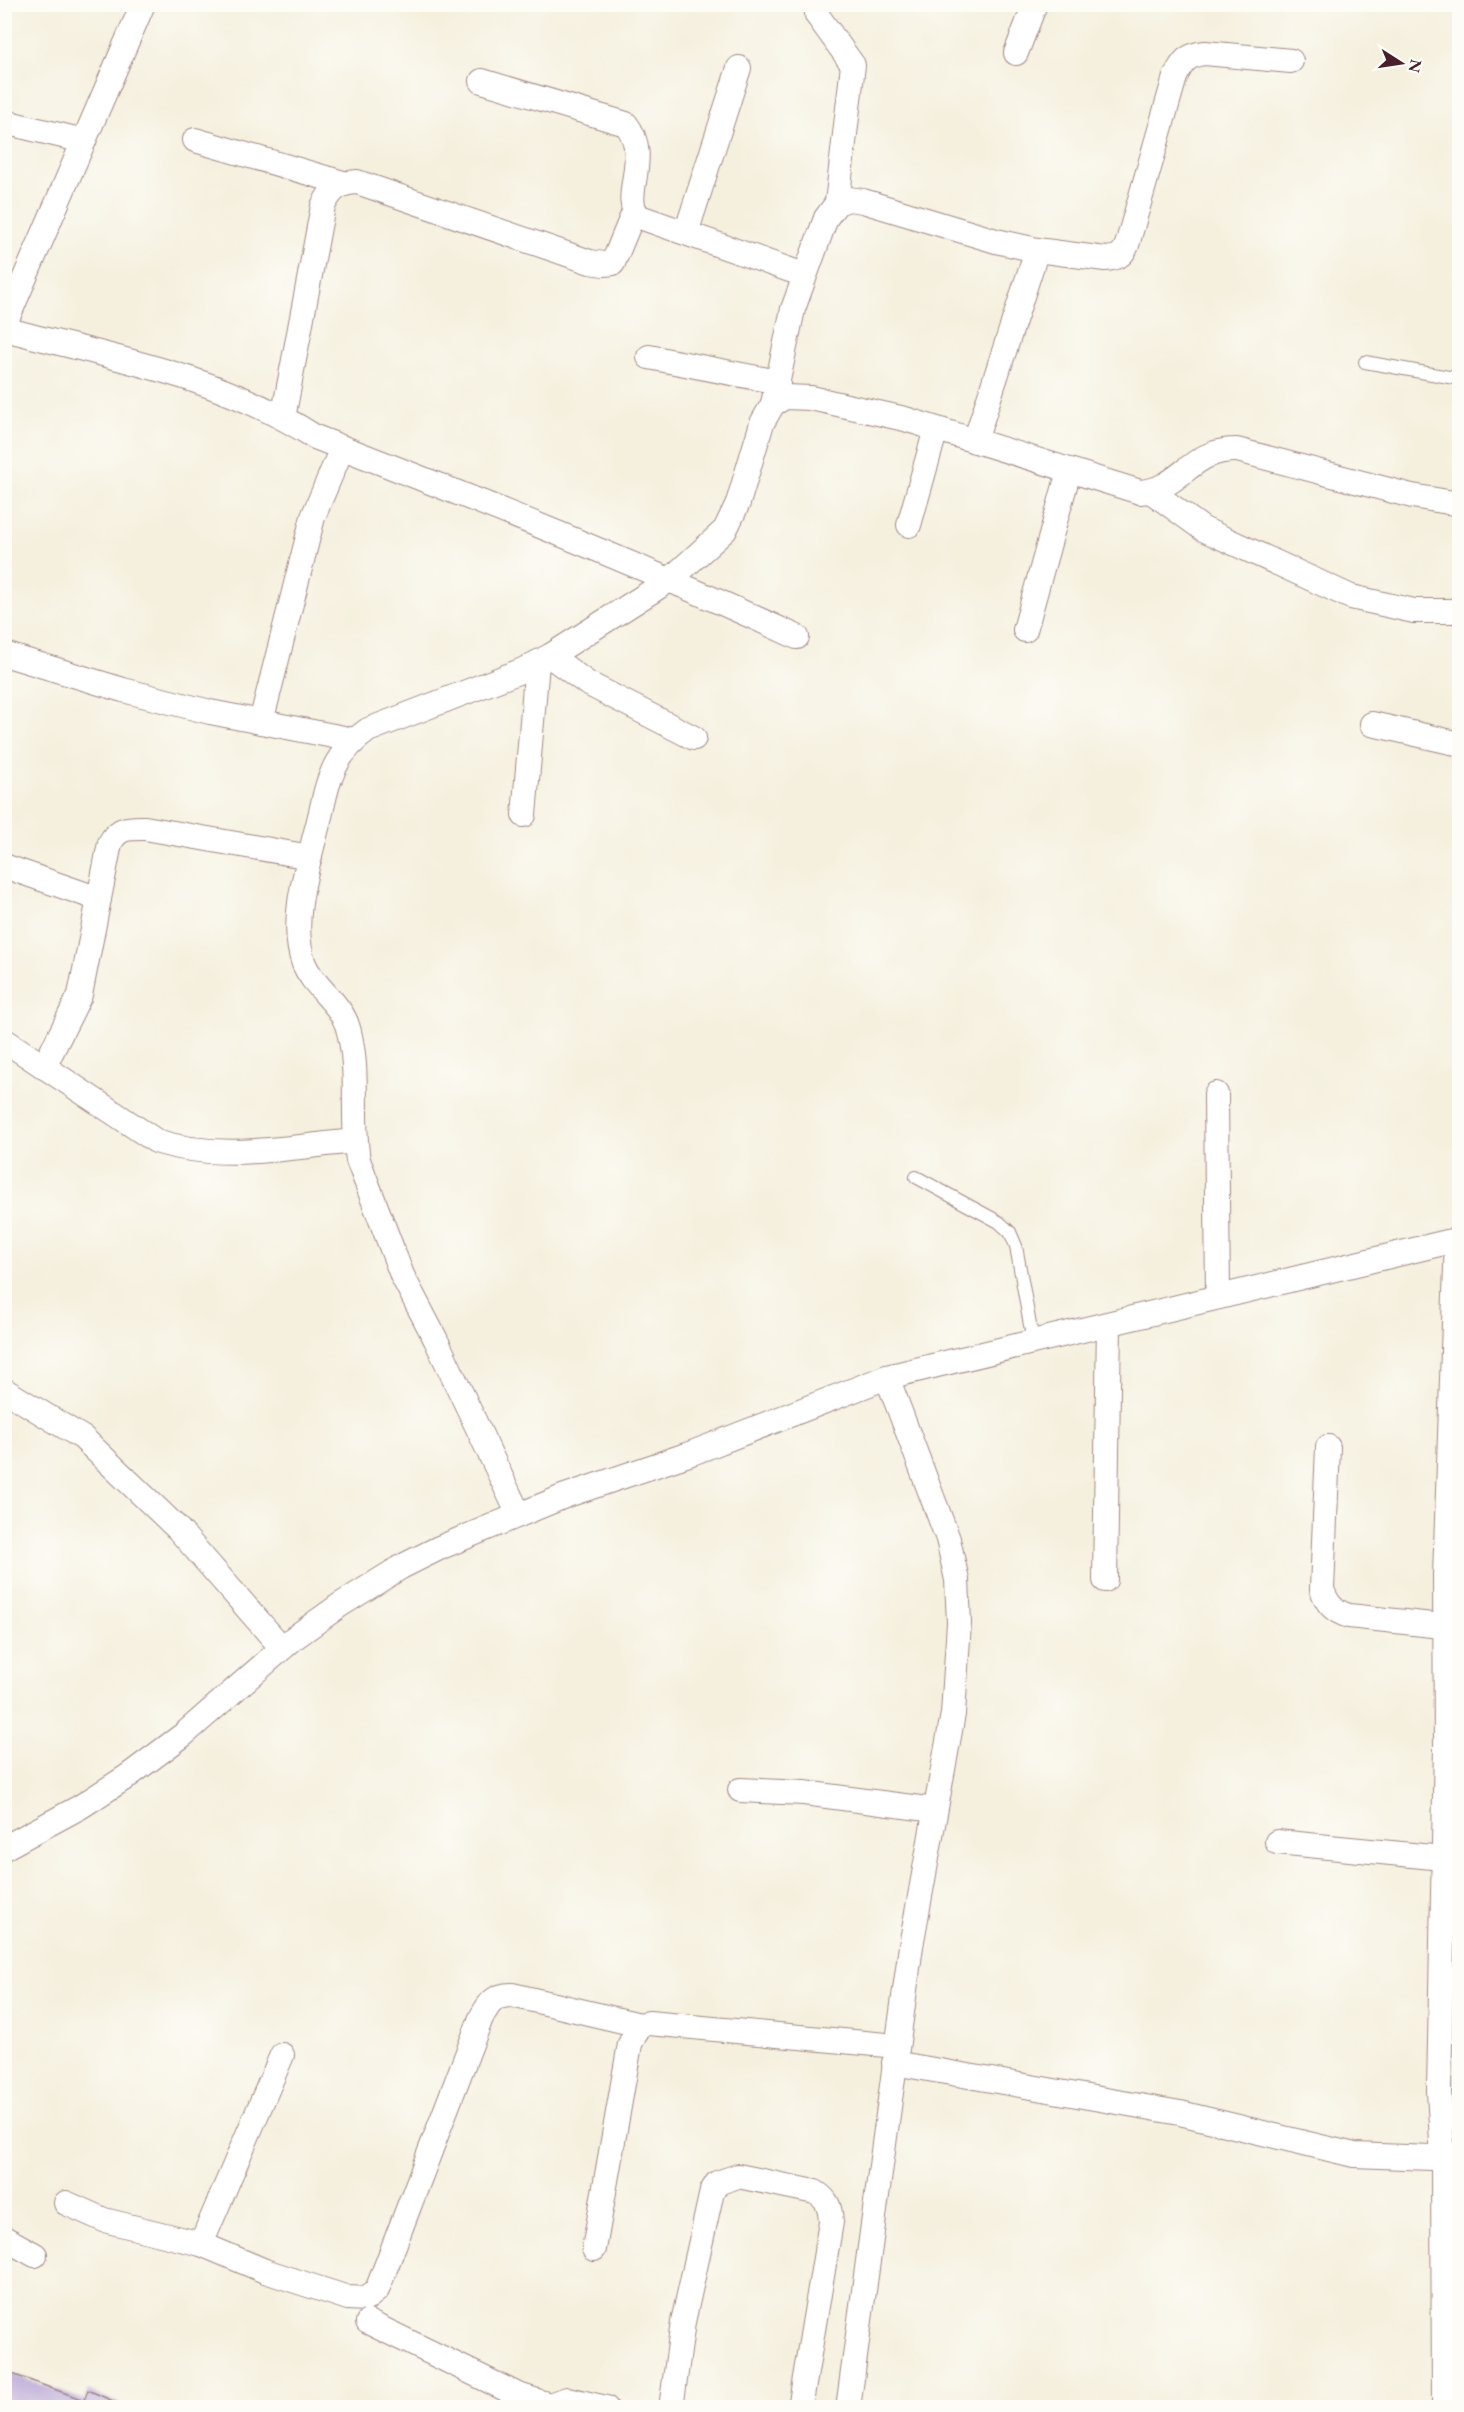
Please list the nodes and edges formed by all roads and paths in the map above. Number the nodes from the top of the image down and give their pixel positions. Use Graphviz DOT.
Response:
graph roads {
  1 [pos="143,4"];
  2 [pos="817,4"];
  3 [pos="1035,4"];
  4 [pos="1016,53"];
  5 [pos="1291,60"];
  6 [pos="739,68"];
  7 [pos="482,81"];
  8 [pos="4,122"];
  9 [pos="195,140"];
  10 [pos="84,141"];
  11 [pos="343,183"];
  12 [pos="837,203"];
  13 [pos="634,212"];
  14 [pos="686,233"];
  15 [pos="1037,250"];
  16 [pos="804,275"];
  17 [pos="4,328"];
  18 [pos="650,357"];
  19 [pos="1365,362"];
  20 [pos="1460,379"];
  21 [pos="776,393"];
  22 [pos="283,418"];
  23 [pos="936,429"];
  24 [pos="975,441"];
  25 [pos="342,448"];
  26 [pos="1069,471"];
  27 [pos="1152,492"];
  28 [pos="1460,504"];
  29 [pos="909,525"];
  30 [pos="671,579"];
  31 [pos="1460,611"];
  32 [pos="1025,630"];
  33 [pos="797,637"];
  34 [pos="4,654"];
  35 [pos="543,660"];
  36 [pos="261,722"];
  37 [pos="1372,724"];
  38 [pos="694,738"];
  39 [pos="354,740"];
  40 [pos="1460,744"];
  41 [pos="524,815"];
  42 [pos="310,856"];
  43 [pos="4,866"];
  44 [pos="99,899"];
  45 [pos="4,1040"];
  46 [pos="44,1066"];
  47 [pos="1216,1094"];
  48 [pos="355,1142"];
  49 [pos="916,1177"];
  50 [pos="1458,1239"];
  51 [pos="1218,1297"];
  52 [pos="1108,1324"];
  53 [pos="1033,1342"];
  54 [pos="887,1377"];
  55 [pos="5,1393"];
  56 [pos="1328,1447"];
  57 [pos="1454,1455"];
  58 [pos="519,1515"];
  59 [pos="1105,1580"];
  60 [pos="1453,1628"];
  61 [pos="282,1648"];
  62 [pos="740,1790"];
  63 [pos="935,1810"];
  64 [pos="1277,1842"];
  65 [pos="4,1848"];
  66 [pos="1443,1858"];
  67 [pos="1451,1918"];
  68 [pos="640,2025"];
  69 [pos="895,2054"];
  70 [pos="282,2055"];
  71 [pos="1451,2159"];
  72 [pos="66,2203"];
  73 [pos="4,2238"];
  74 [pos="201,2244"];
  75 [pos="594,2249"];
  76 [pos="35,2255"];
  77 [pos="368,2322"];
  78 [pos="543,2406"];
  79 [pos="606,2408"];
  80 [pos="671,2408"];
  81 [pos="800,2408"];
  82 [pos="848,2408"];
  83 [pos="1444,2408"];
  1 -- 10 [label="street"];
  2 -- 12 [label="street"];
  3 -- 4 [label="street"];
  5 -- 15 [label="street"];
  6 -- 14 [label="street"];
  7 -- 13 [label="street"];
  8 -- 10 [label="street"];
  9 -- 11 [label="street"];
  10 -- 17 [label="street"];
  11 -- 13 [label="street"];
  11 -- 22 [label="street"];
  12 -- 15 [label="street"];
  12 -- 16 [label="street"];
  13 -- 14 [label="street"];
  14 -- 16 [label="street"];
  15 -- 24 [label="street"];
  16 -- 21 [label="street"];
  17 -- 22 [label="street"];
  18 -- 21 [label="street"];
  19 -- 20 [label="lane"];
  21 -- 23 [label="street"];
  21 -- 30 [label="street"];
  22 -- 25 [label="street"];
  23 -- 24 [label="street"];
  23 -- 29 [label="street"];
  24 -- 26 [label="street"];
  25 -- 30 [label="street"];
  25 -- 36 [label="street"];
  26 -- 27 [label="street"];
  26 -- 32 [label="street"];
  27 -- 28 [label="street"];
  27 -- 31 [label="street"];
  30 -- 33 [label="street"];
  30 -- 35 [label="street"];
  34 -- 36 [label="street"];
  35 -- 38 [label="street"];
  35 -- 39 [label="street"];
  35 -- 41 [label="street"];
  36 -- 39 [label="street"];
  37 -- 40 [label="street"];
  39 -- 42 [label="street"];
  42 -- 44 [label="street"];
  42 -- 48 [label="street"];
  43 -- 44 [label="street"];
  44 -- 46 [label="street"];
  45 -- 46 [label="street"];
  46 -- 48 [label="street"];
  47 -- 51 [label="street"];
  48 -- 58 [label="street"];
  49 -- 53 [label="lane"];
  50 -- 51 [label="street"];
  50 -- 57 [label="street"];
  51 -- 52 [label="street"];
  52 -- 53 [label="street"];
  52 -- 59 [label="street"];
  53 -- 54 [label="street"];
  54 -- 58 [label="street"];
  54 -- 63 [label="street"];
  55 -- 61 [label="street"];
  56 -- 60 [label="street"];
  57 -- 60 [label="street"];
  58 -- 61 [label="street"];
  60 -- 66 [label="street"];
  61 -- 65 [label="street"];
  62 -- 63 [label="street"];
  63 -- 69 [label="street"];
  64 -- 66 [label="street"];
  66 -- 67 [label="street"];
  67 -- 71 [label="street"];
  68 -- 69 [label="street"];
  68 -- 74 [label="street"];
  68 -- 75 [label="street"];
  69 -- 71 [label="street"];
  69 -- 82 [label="street"];
  70 -- 74 [label="street"];
  71 -- 83 [label="street"];
  72 -- 74 [label="street"];
  73 -- 76 [label="street"];
  77 -- 78 [label="street"];
  78 -- 79 [label="street"];
  80 -- 81 [label="street"];
}
